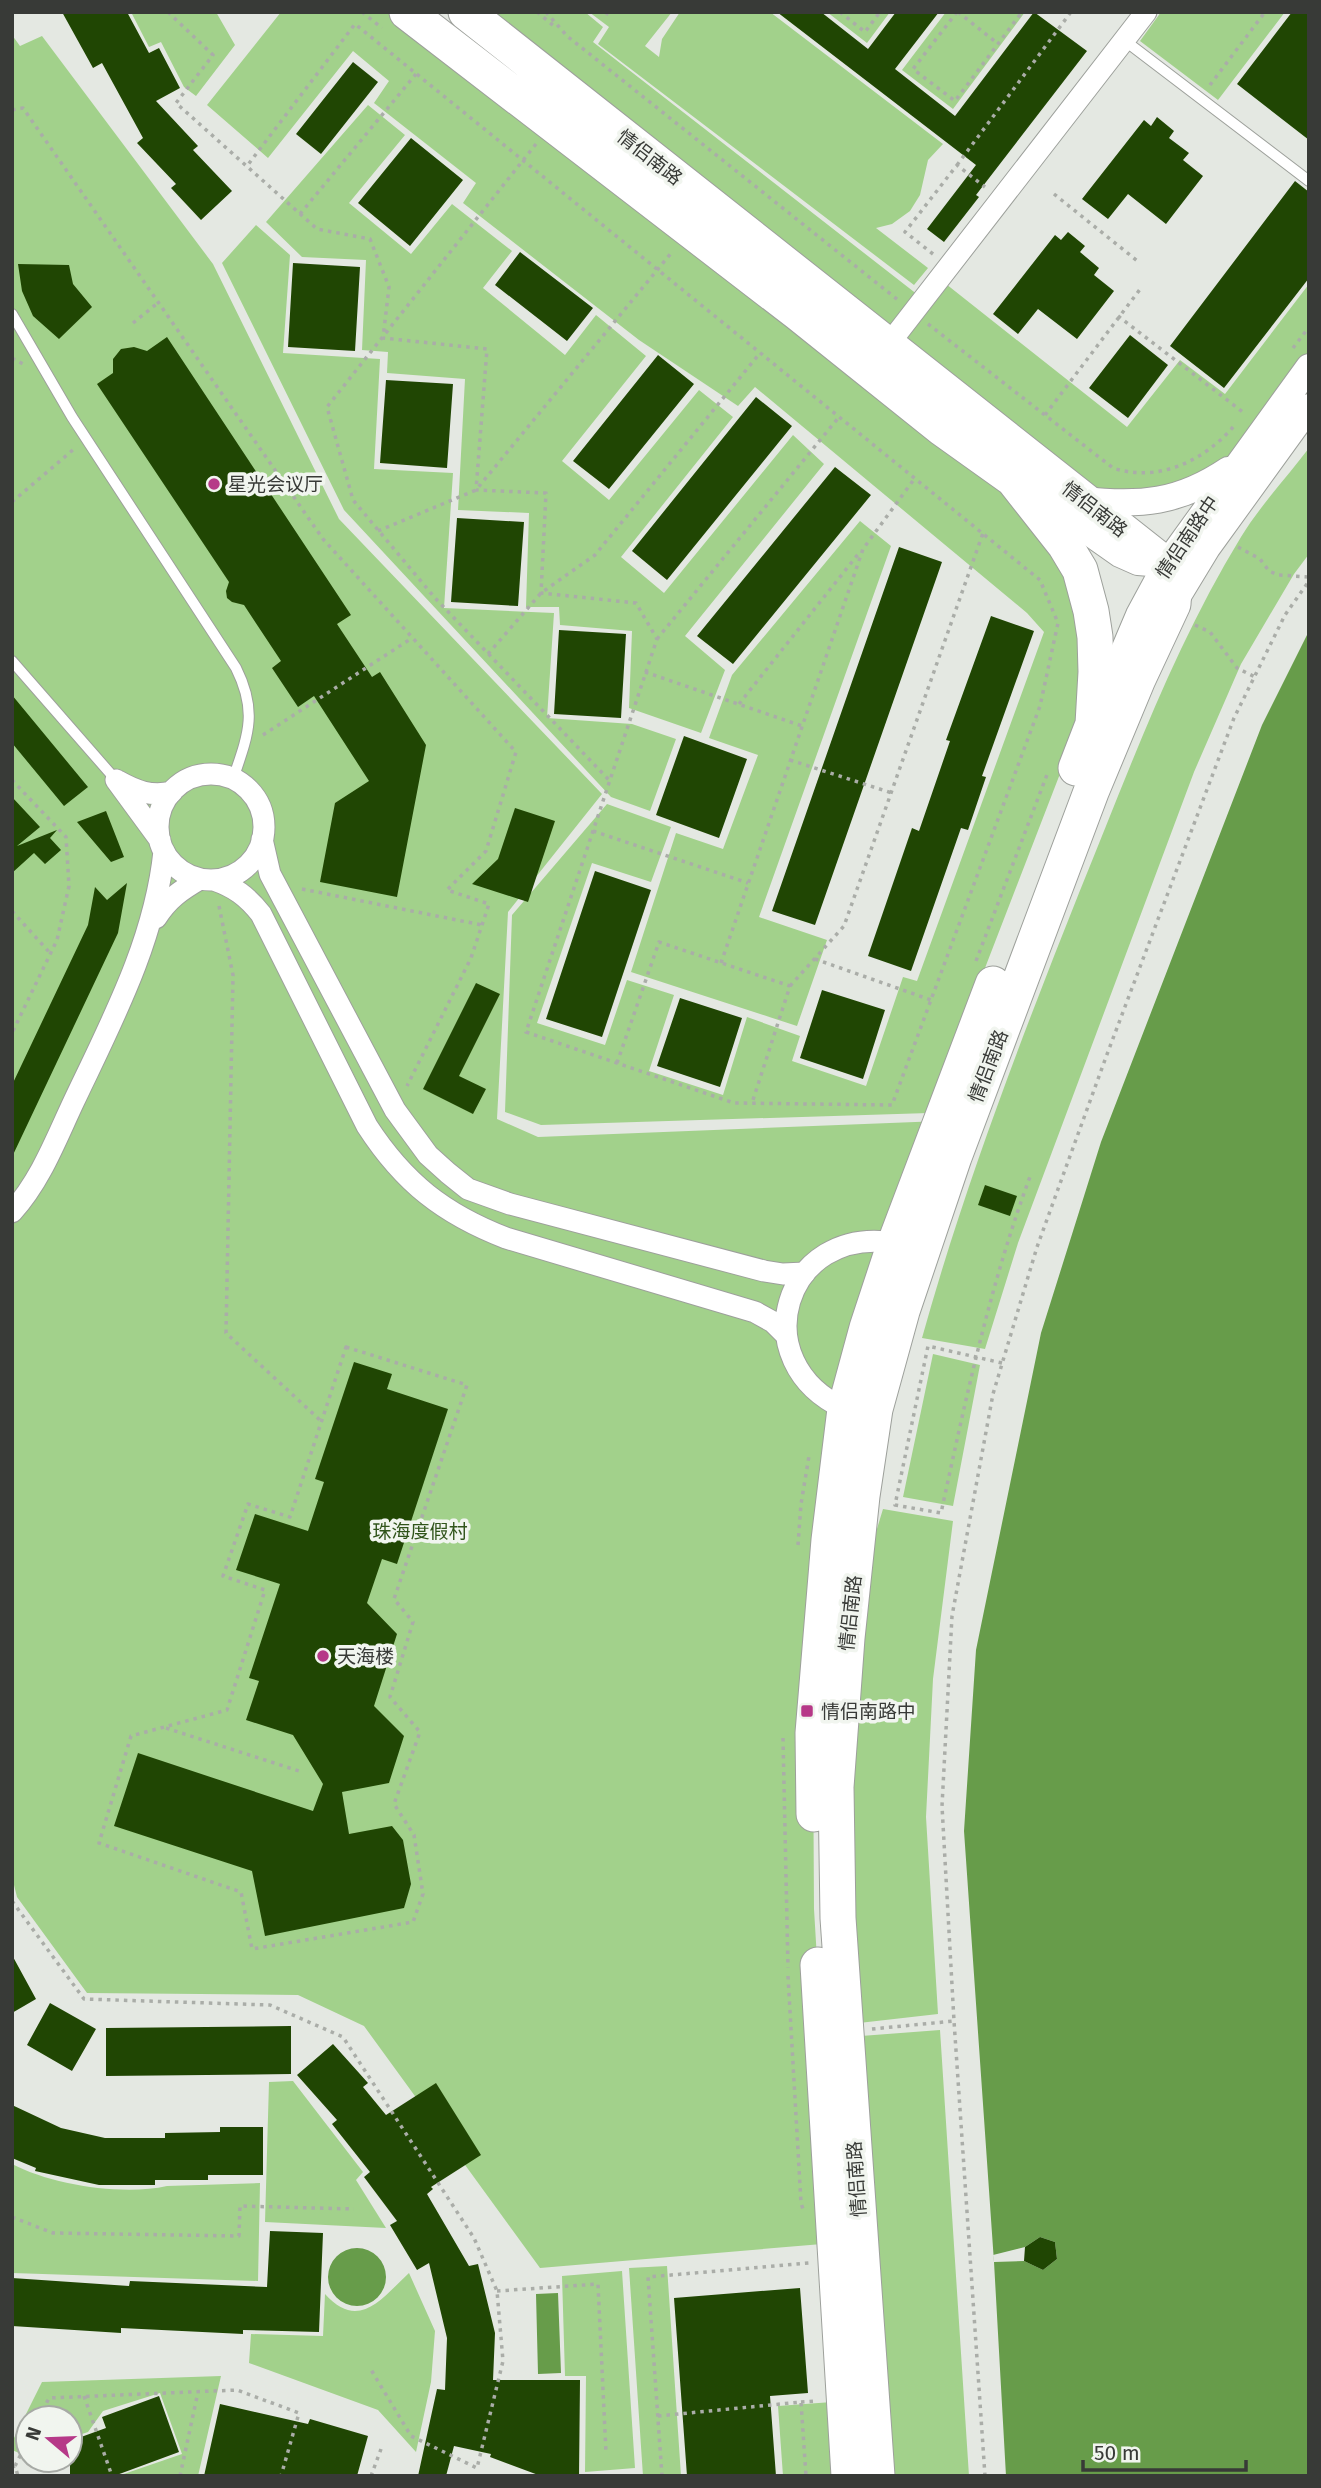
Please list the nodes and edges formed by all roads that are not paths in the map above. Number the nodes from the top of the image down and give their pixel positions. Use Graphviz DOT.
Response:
graph roads {
  1 [pos="466,12"];
  2 [pos="1146,12"];
  3 [pos="395,21"];
  4 [pos="450,25"];
  5 [pos="1124,40"];
  6 [pos="1309,181"];
  7 [pos="12,314"];
  8 [pos="888,345"];
  9 [pos="1309,367"];
  10 [pos="1309,407"];
  11 [pos="1238,463"];
  12 [pos="1013,479"];
  13 [pos="1083,500"];
  14 [pos="1183,562"];
  15 [pos="12,661"];
  16 [pos="1093,724"];
  17 [pos="233,779"];
  18 [pos="116,780"];
  19 [pos="172,792"];
  20 [pos="262,839"];
  21 [pos="162,846"];
  22 [pos="207,880"];
  23 [pos="149,928"];
  24 [pos="12,1212"];
  25 [pos="895,1243"];
  26 [pos="805,1273"];
  27 [pos="786,1335"];
  28 [pos="845,1409"];
  29 [pos="849,2476"];
  30 [pos="877,2476"];
  1 -- 8 [label="highway, 情侣南路"];
  2 -- 5 [label="street"];
  3 -- 4 [label="highway, 情侣南路"];
  4 -- 12 [label="highway, 情侣南路"];
  5 -- 6 [label="lane"];
  5 -- 8 [label="street"];
  7 -- 17 [label="lane"];
  8 -- 13 [label="highway, 情侣南路"];
  9 -- 11 [label="street, 情侣南路中"];
  10 -- 14 [label="street, 情侣南路中"];
  11 -- 13 [label="street"];
  11 -- 14 [label="street, 情侣南路中"];
  12 -- 14 [label="street"];
  12 -- 16 [label="highway, 情侣南路"];
  13 -- 14 [label="highway, 情侣南路"];
  14 -- 16 [label="street, 情侣南路中"];
  14 -- 30 [label="highway, 情侣南路"];
  15 -- 18 [label="lane"];
  16 -- 25 [label="highway, 情侣南路"];
  17 -- 19 [label="street"];
  17 -- 20 [label="street"];
  18 -- 19 [label="street"];
  18 -- 21 [label="street"];
  19 -- 21 [label="street"];
  20 -- 22 [label="street"];
  20 -- 26 [label="street"];
  21 -- 22 [label="street"];
  21 -- 23 [label="street"];
  22 -- 23 [label="street"];
  22 -- 27 [label="street"];
  23 -- 24 [label="street"];
  25 -- 26 [label="street"];
  25 -- 28 [label="highway, 情侣南路"];
  26 -- 27 [label="street"];
  27 -- 28 [label="street"];
  28 -- 29 [label="highway, 情侣南路"];
}
